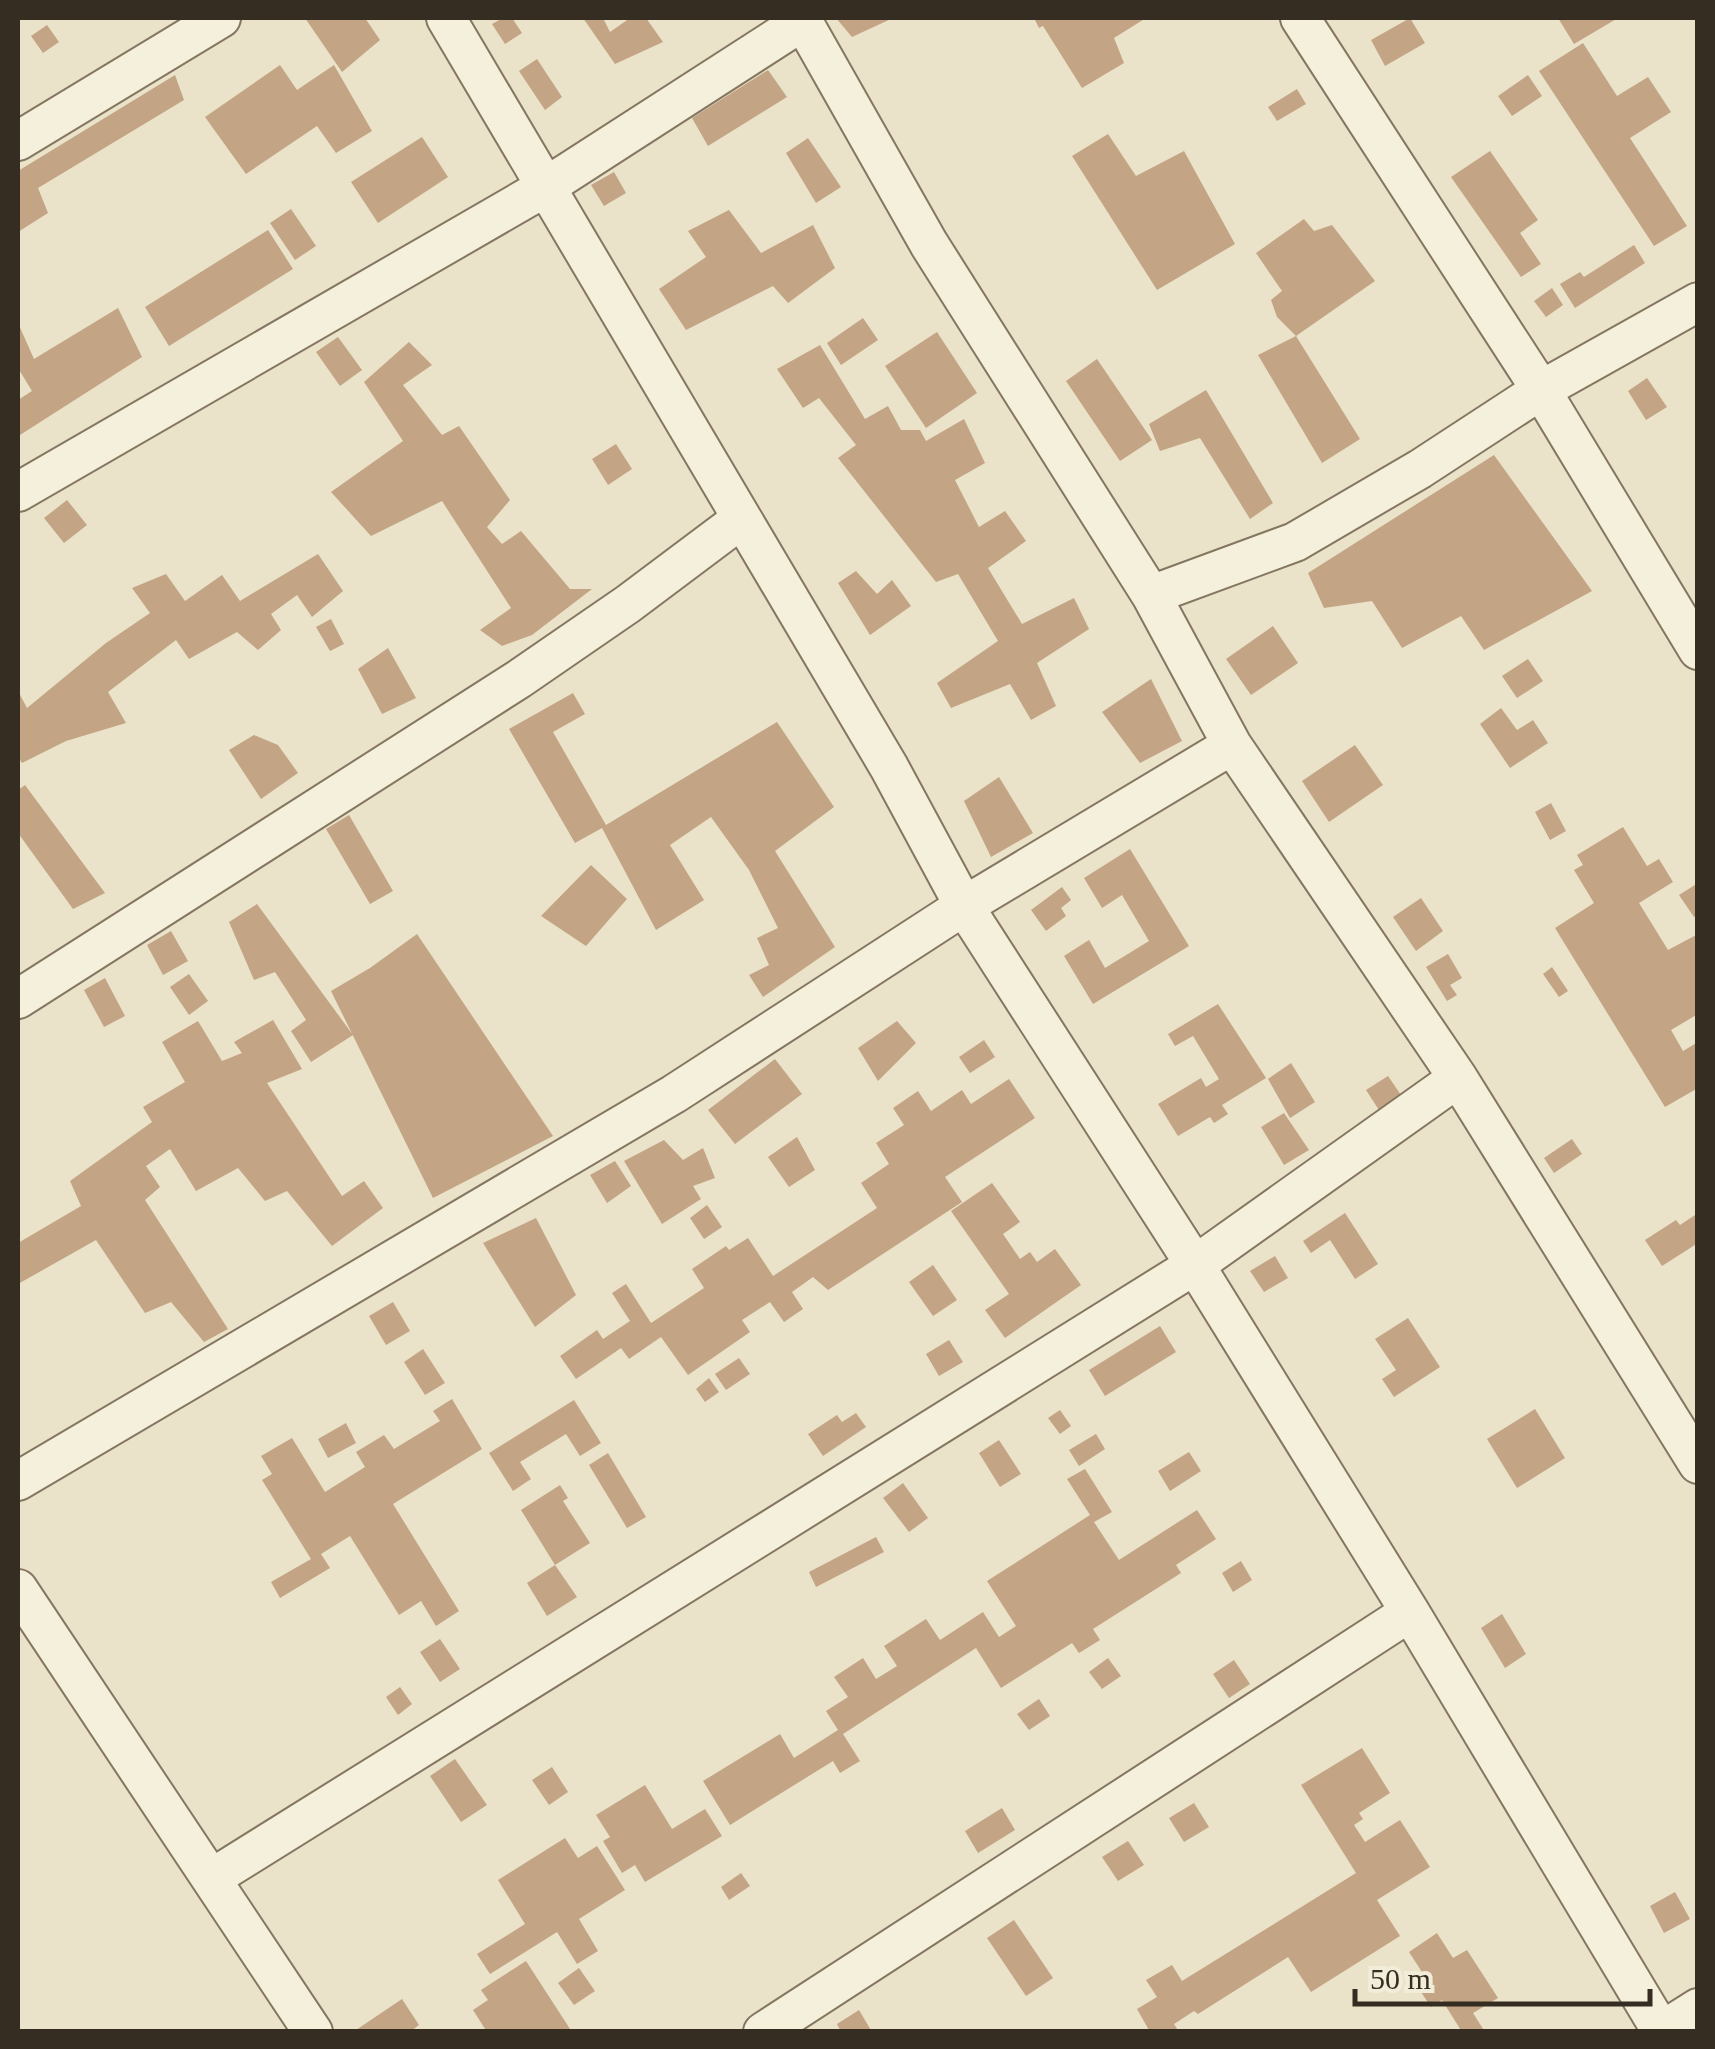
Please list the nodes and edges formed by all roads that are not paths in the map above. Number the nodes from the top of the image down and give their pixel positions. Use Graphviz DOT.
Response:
graph roads {
  1 [pos="221,18"];
  2 [pos="446,18"];
  3 [pos="1300,18"];
  4 [pos="802,19"];
  5 [pos="18,141"];
  6 [pos="544,188"];
  7 [pos="1698,302"];
  8 [pos="1541,390"];
  9 [pos="18,492"];
  10 [pos="740,520"];
  11 [pos="1152,595"];
  12 [pos="1698,650"];
  13 [pos="1232,745"];
  14 [pos="964,906"];
  15 [pos="18,999"];
  16 [pos="1458,1078"];
  17 [pos="1195,1265"];
  18 [pos="1698,1464"];
  19 [pos="18,1481"];
  20 [pos="18,1589"];
  21 [pos="1410,1612"];
  22 [pos="212,1878"];
  23 [pos="1698,2008"];
  24 [pos="817,2017"];
  25 [pos="1661,2031"];
  26 [pos="313,2032"];
  27 [pos="763,2032"];
  1 -- 5 [label="street"];
  2 -- 6 [label="street"];
  3 -- 8 [label="street"];
  4 -- 6 [label="street"];
  4 -- 11 [label="street"];
  6 -- 9 [label="street"];
  6 -- 10 [label="street"];
  7 -- 8 [label="street"];
  8 -- 11 [label="street"];
  8 -- 12 [label="street"];
  10 -- 14 [label="street"];
  10 -- 15 [label="street"];
  11 -- 13 [label="street"];
  13 -- 14 [label="street"];
  13 -- 16 [label="street"];
  14 -- 17 [label="street"];
  14 -- 19 [label="street"];
  16 -- 17 [label="street"];
  16 -- 18 [label="street"];
  17 -- 21 [label="street"];
  17 -- 22 [label="street"];
  20 -- 22 [label="street"];
  21 -- 24 [label="street"];
  21 -- 25 [label="street"];
  22 -- 26 [label="street"];
  23 -- 25 [label="street"];
  24 -- 27 [label="street"];
}
